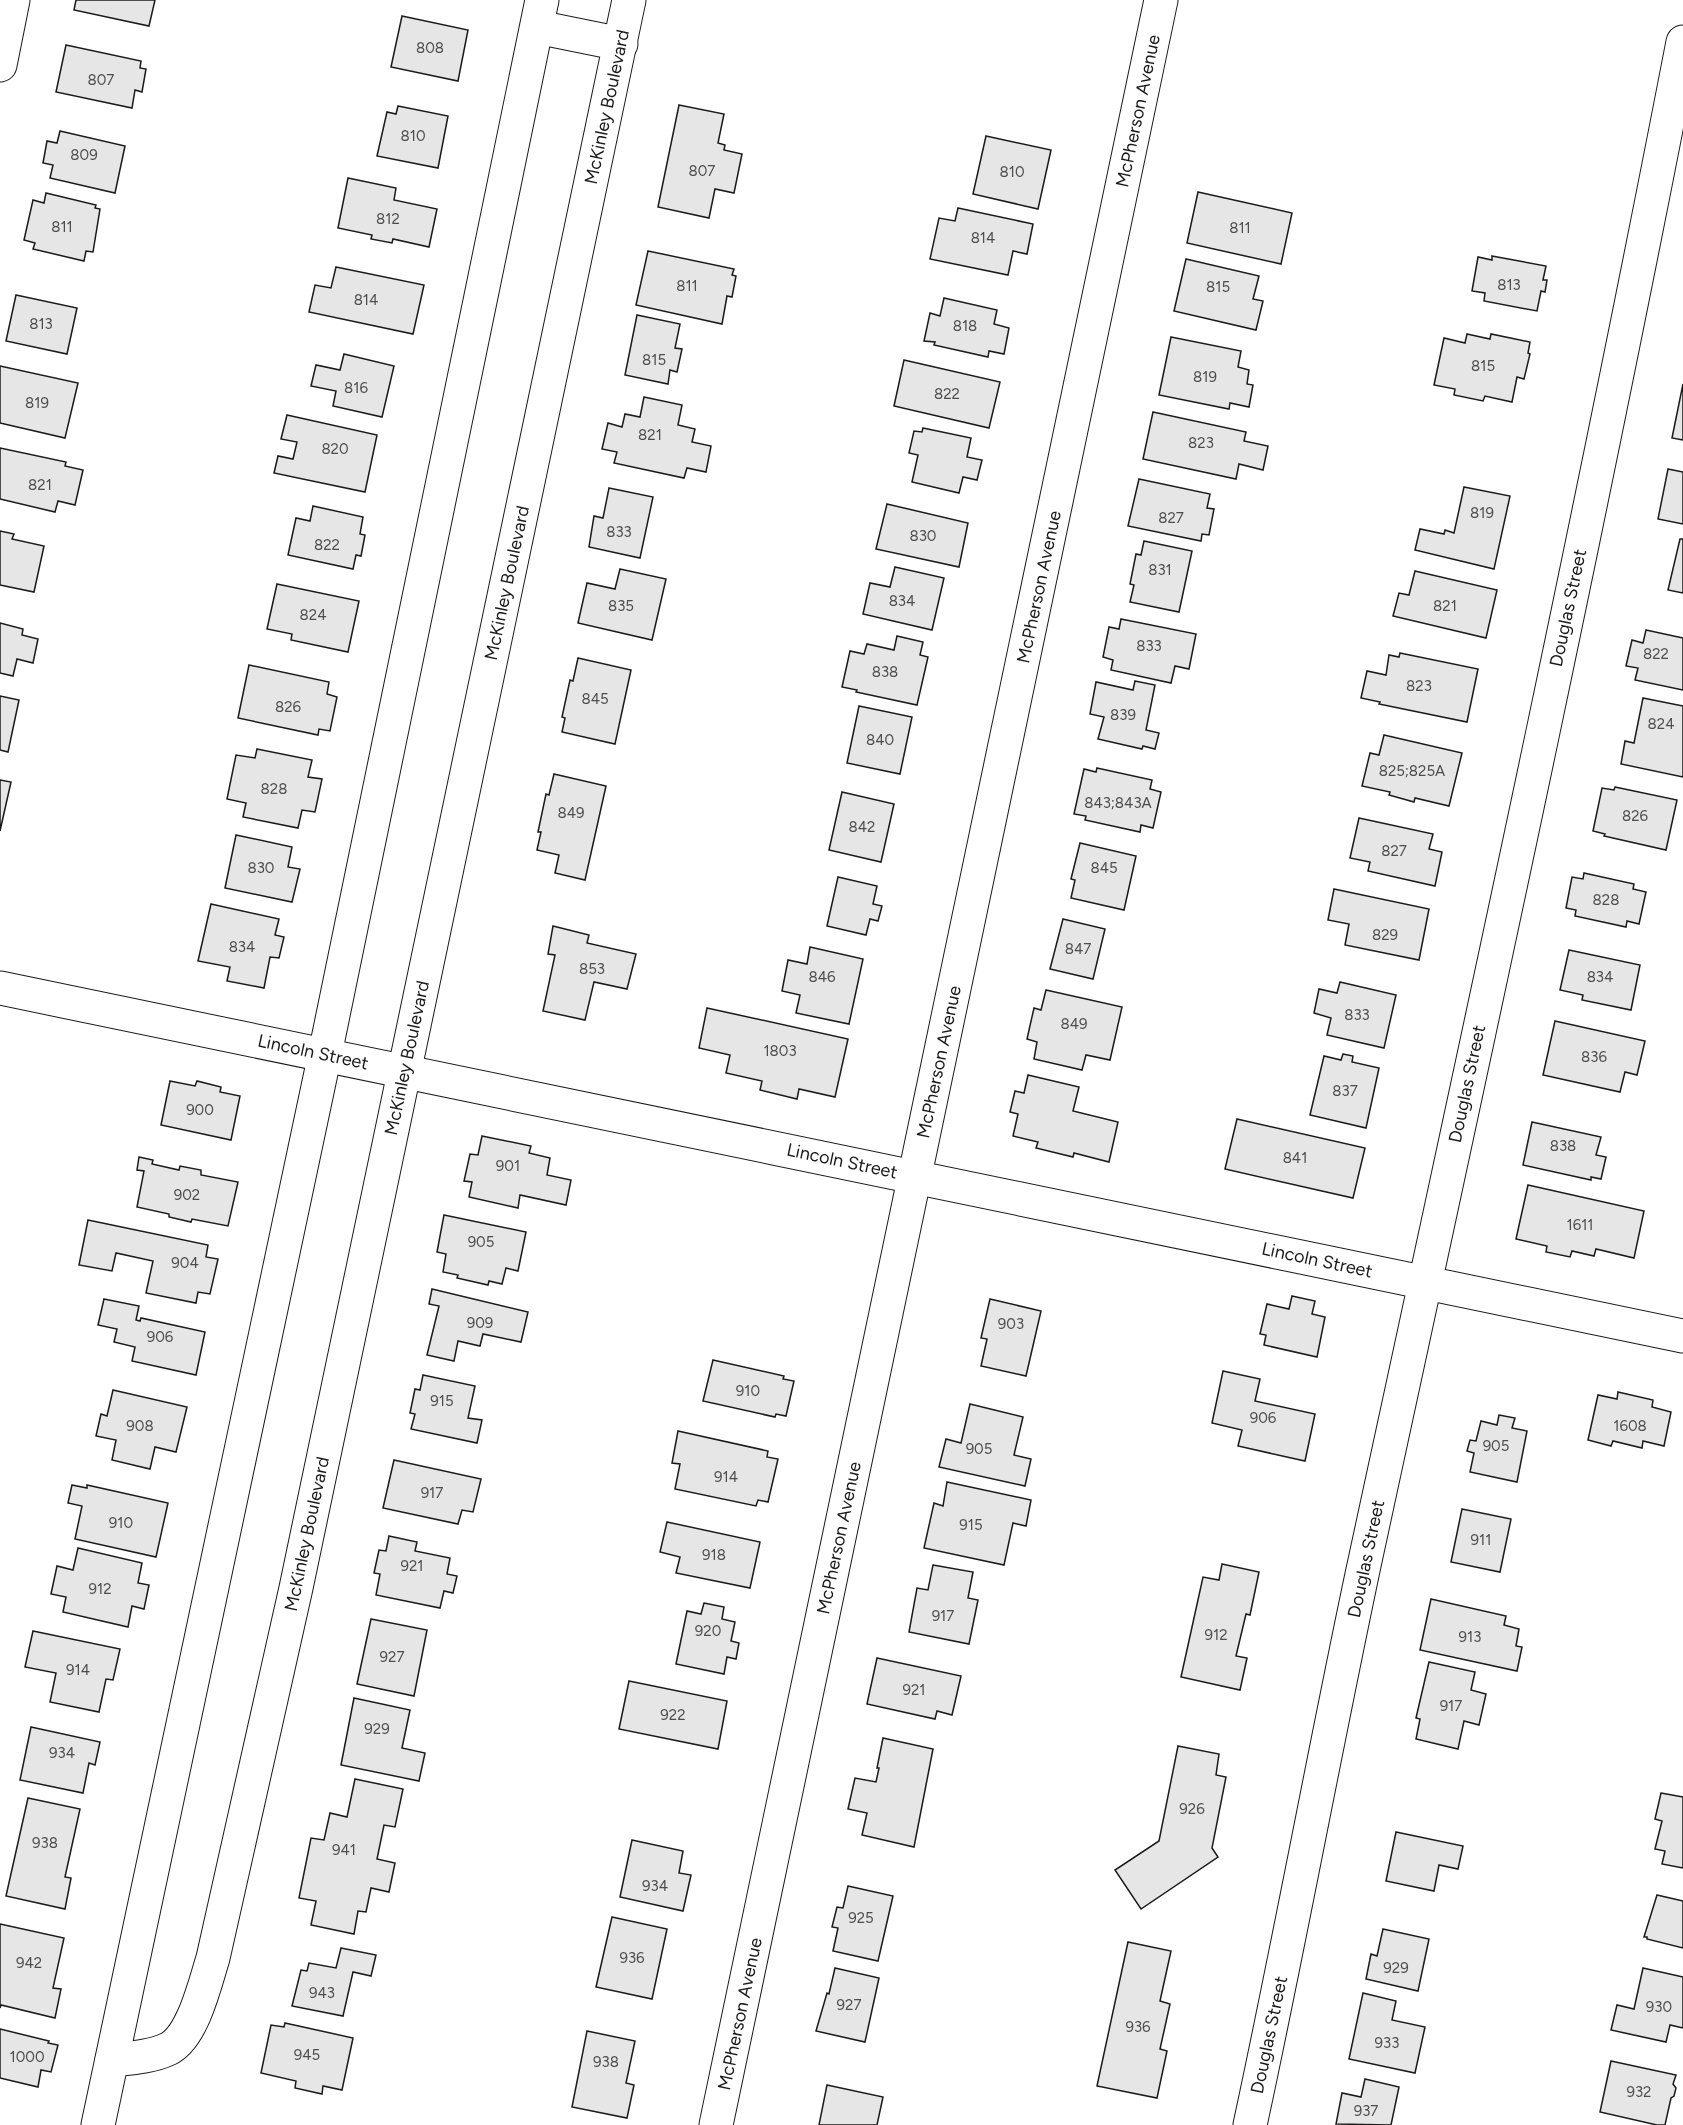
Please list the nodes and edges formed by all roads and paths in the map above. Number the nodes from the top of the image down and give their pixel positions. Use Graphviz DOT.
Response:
graph roads {
  1 [pos="13,0"];
  2 [pos="629,0"];
  3 [pos="1161,0"];
  4 [pos="539,13"];
  5 [pos="1683,42"];
  6 [pos="621,44"];
  7 [pos="0,65"];
  8 [pos="0,988"];
  9 [pos="325,1054"];
  10 [pos="405,1070"];
  11 [pos="915,1177"];
  12 [pos="1426,1283"];
  13 [pos="1683,1336"];
  14 [pos="112,2060"];
  15 [pos="98,2125"];
  16 [pos="716,2125"];
  17 [pos="1250,2125"];
  1 -- 7 [label="street"];
  2 -- 6 [label="street, McKinley Boulevard"];
  3 -- 11 [label="street, McPherson Avenue"];
  4 -- 6 [label="street"];
  4 -- 9 [label="street"];
  5 -- 12 [label="street, Douglas Street"];
  6 -- 10 [label="street, McKinley Boulevard"];
  8 -- 9 [label="street, Lincoln Street"];
  9 -- 10 [label="street, Lincoln Street"];
  9 -- 14 [label="street"];
  10 -- 11 [label="street, Lincoln Street"];
  10 -- 14 [label="street, McKinley Boulevard"];
  11 -- 12 [label="street, Lincoln Street"];
  11 -- 16 [label="street, McPherson Avenue"];
  12 -- 13 [label="street, Lincoln Street"];
  12 -- 17 [label="street, Douglas Street"];
  14 -- 15 [label="street"];
}
